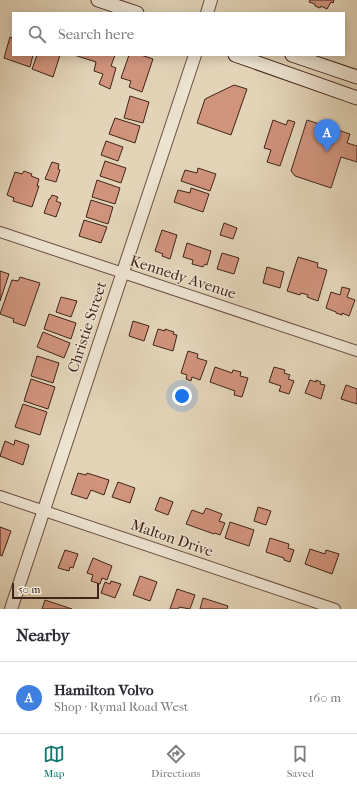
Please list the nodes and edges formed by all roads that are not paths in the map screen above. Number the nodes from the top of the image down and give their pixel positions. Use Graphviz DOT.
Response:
graph roads {
  1 [pos="98,0"];
  2 [pos="211,0"];
  3 [pos="134,12"];
  4 [pos="207,12"];
  5 [pos="195,56"];
  6 [pos="238,56"];
  7 [pos="295,56"];
  8 [pos="357,77"];
  9 [pos="357,98"];
  10 [pos="0,232"];
  11 [pos="122,273"];
  12 [pos="357,351"];
  13 [pos="0,496"];
  14 [pos="43,511"];
  15 [pos="11,609"];
  16 [pos="335,609"];
  1 -- 3 [label="main road"];
  2 -- 4 [label="street"];
  5 -- 11 [label="street, Christie Street"];
  6 -- 9 [label="main road"];
  7 -- 8 [label="main road"];
  10 -- 11 [label="street, Kennedy Avenue"];
  11 -- 12 [label="street, Kennedy Avenue"];
  11 -- 14 [label="street, Christie Street"];
  13 -- 14 [label="street, Malton Drive"];
  14 -- 15 [label="street, Christie Street"];
  14 -- 16 [label="street, Malton Drive"];
}
